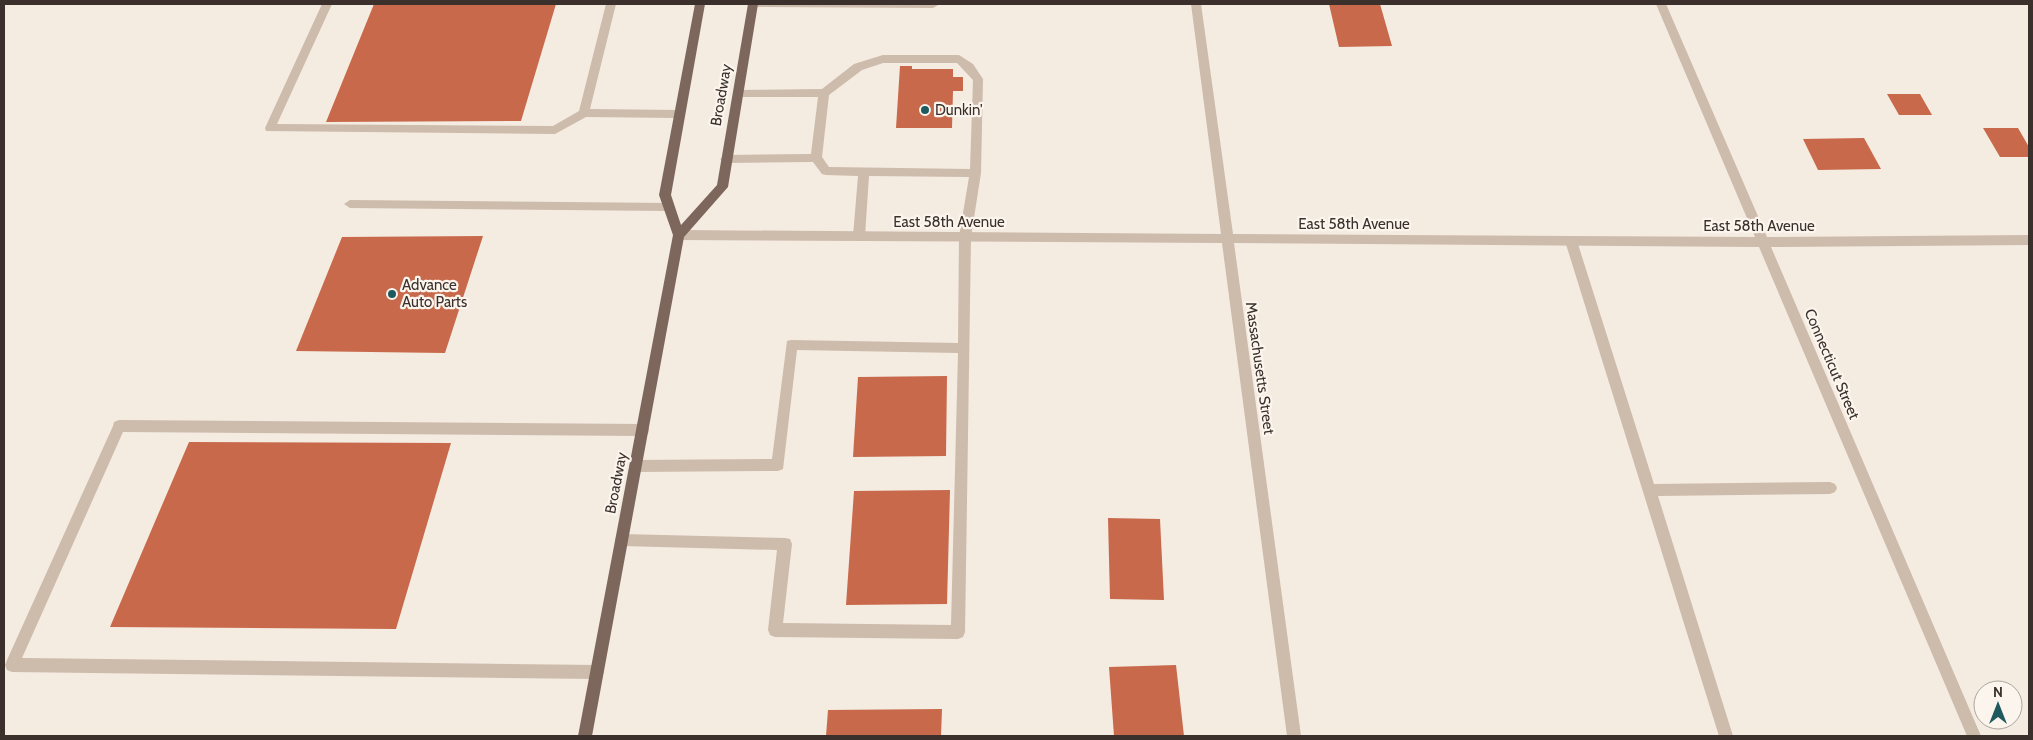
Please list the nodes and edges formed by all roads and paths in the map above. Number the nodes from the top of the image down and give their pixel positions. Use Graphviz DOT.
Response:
graph roads {
  1 [pos="327,4"];
  2 [pos="611,4"];
  3 [pos="700,4"];
  4 [pos="752,4"];
  5 [pos="843,4"];
  6 [pos="1196,4"];
  7 [pos="1661,4"];
  8 [pos="933,6"];
  9 [pos="738,92"];
  10 [pos="824,92"];
  11 [pos="584,113"];
  12 [pos="678,114"];
  13 [pos="816,158"];
  14 [pos="726,159"];
  15 [pos="864,171"];
  16 [pos="975,173"];
  17 [pos="350,204"];
  18 [pos="669,208"];
  19 [pos="679,235"];
  20 [pos="859,236"];
  21 [pos="965,237"];
  22 [pos="1226,239"];
  23 [pos="2029,240"];
  24 [pos="1571,241"];
  25 [pos="1762,242"];
  26 [pos="964,348"];
  27 [pos="643,430"];
  28 [pos="636,466"];
  29 [pos="1830,488"];
  30 [pos="1649,490"];
  31 [pos="622,540"];
  32 [pos="597,672"];
  33 [pos="585,736"];
  34 [pos="1294,736"];
  35 [pos="1726,736"];
  36 [pos="1974,736"];
  1 -- 11 [label="street"];
  2 -- 11 [label="street"];
  3 -- 12 [label="main road"];
  4 -- 5 [label="street"];
  4 -- 9 [label="main road, Broadway"];
  5 -- 8 [label="street"];
  6 -- 22 [label="street, Massachusetts Street"];
  7 -- 25 [label="street, Connecticut Street"];
  9 -- 10 [label="street"];
  9 -- 14 [label="main road, Broadway"];
  10 -- 13 [label="street"];
  10 -- 16 [label="street"];
  11 -- 12 [label="street"];
  12 -- 18 [label="main road"];
  13 -- 14 [label="street"];
  13 -- 15 [label="street"];
  14 -- 19 [label="main road, Broadway"];
  15 -- 16 [label="street"];
  15 -- 20 [label="street"];
  16 -- 21 [label="street"];
  17 -- 18 [label="street"];
  18 -- 19 [label="main road"];
  19 -- 20 [label="street, East 58th Avenue"];
  19 -- 27 [label="main road, Broadway"];
  20 -- 21 [label="street, East 58th Avenue"];
  21 -- 22 [label="street, East 58th Avenue"];
  21 -- 26 [label="street"];
  22 -- 24 [label="street, East 58th Avenue"];
  22 -- 34 [label="street, Massachusetts Street"];
  23 -- 25 [label="street, East 58th Avenue"];
  24 -- 25 [label="street, East 58th Avenue"];
  24 -- 30 [label="street"];
  25 -- 36 [label="street, Connecticut Street"];
  26 -- 28 [label="street"];
  26 -- 31 [label="street"];
  27 -- 28 [label="main road, Broadway"];
  27 -- 32 [label="street"];
  28 -- 31 [label="main road, Broadway"];
  29 -- 30 [label="street"];
  30 -- 35 [label="street"];
  31 -- 32 [label="main road, Broadway"];
  32 -- 33 [label="main road, Broadway"];
}
